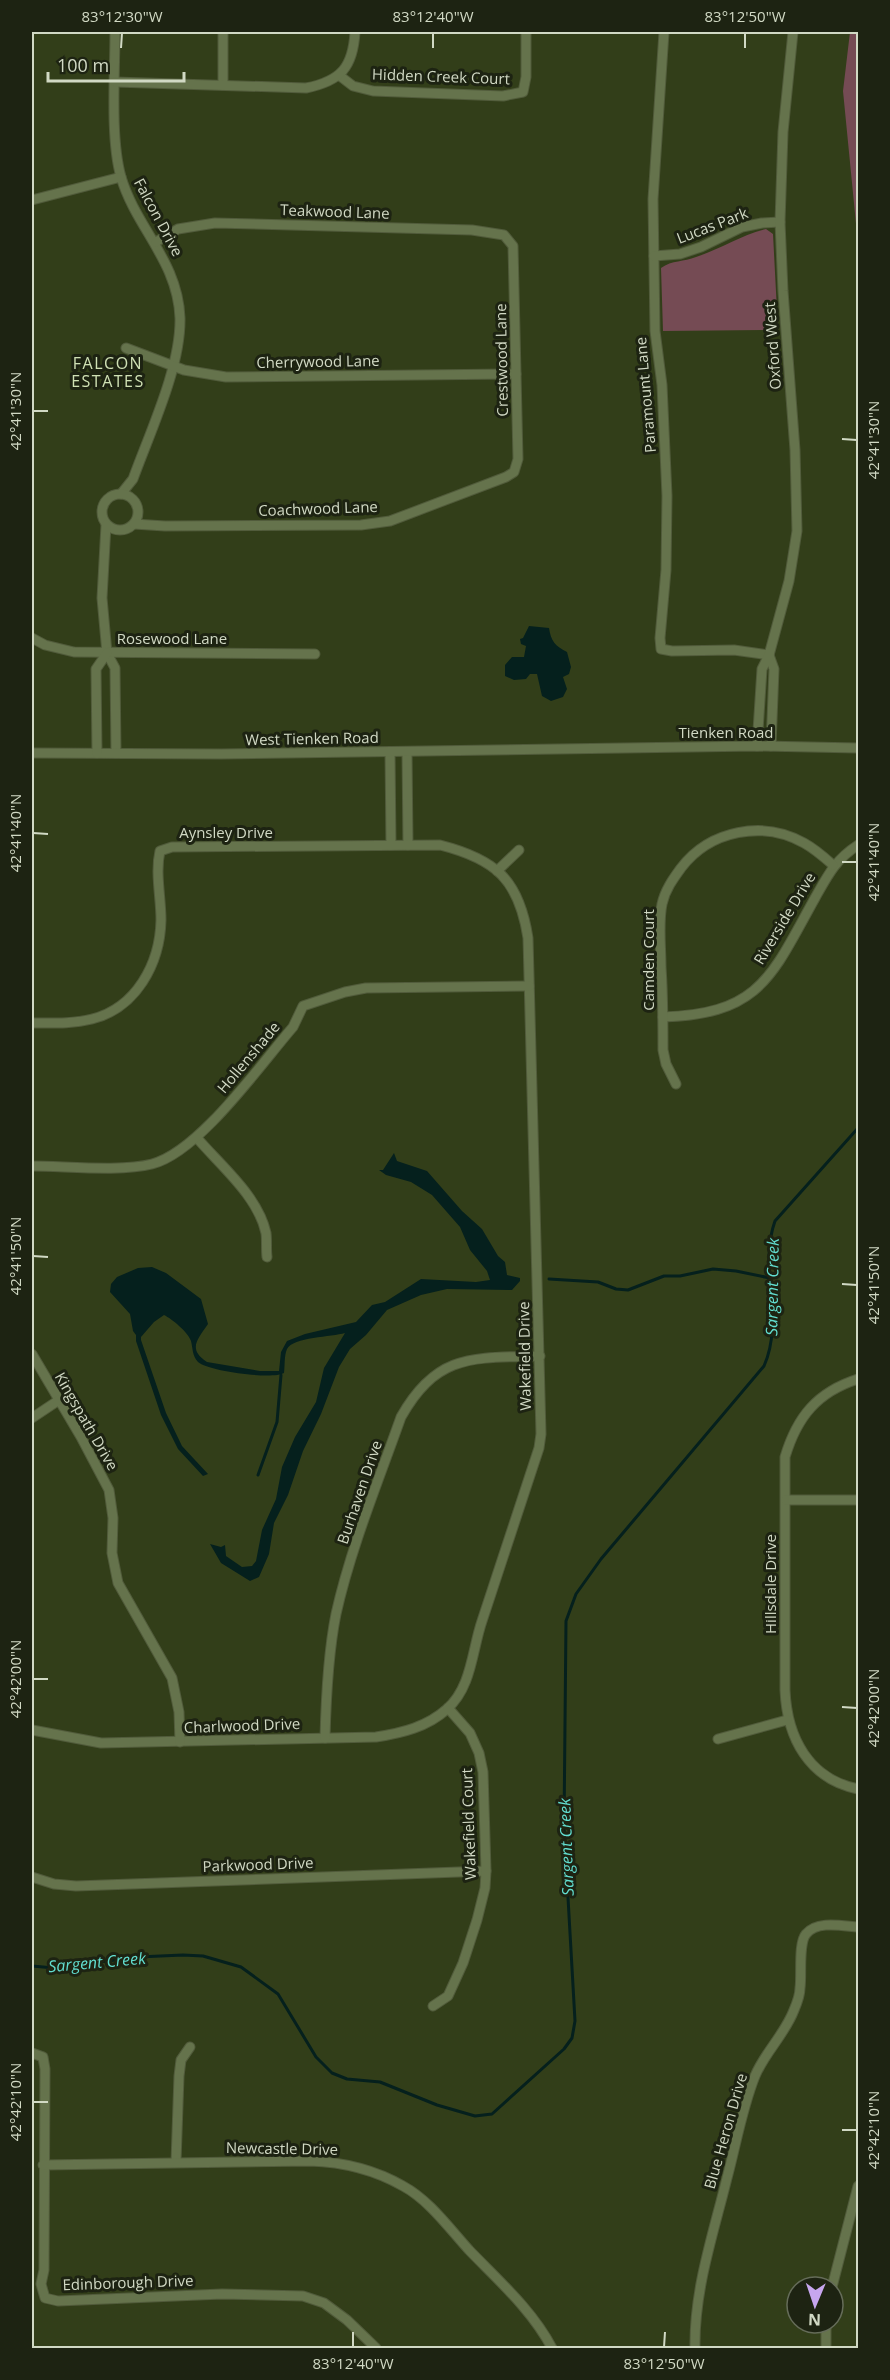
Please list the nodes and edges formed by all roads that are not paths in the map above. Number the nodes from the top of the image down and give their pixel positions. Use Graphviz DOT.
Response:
graph roads {
  1 [pos="115,32"];
  2 [pos="223,32"];
  3 [pos="355,32"];
  4 [pos="664,32"];
  5 [pos="793,32"];
  6 [pos="526,34"];
  7 [pos="340,76"];
  8 [pos="115,82"];
  9 [pos="223,85"];
  10 [pos="121,177"];
  11 [pos="32,200"];
  12 [pos="780,222"];
  13 [pos="156,242"];
  14 [pos="513,246"];
  15 [pos="654,256"];
  16 [pos="126,348"];
  17 [pos="174,365"];
  18 [pos="516,374"];
  19 [pos="514,472"];
  20 [pos="133,478"];
  21 [pos="121,494"];
  22 [pos="133,500"];
  23 [pos="138,512"];
  24 [pos="150,523"];
  25 [pos="134,524"];
  26 [pos="106,525"];
  27 [pos="121,531"];
  28 [pos="106,550"];
  29 [pos="32,638"];
  30 [pos="107,653"];
  31 [pos="315,654"];
  32 [pos="769,655"];
  33 [pos="757,746"];
  34 [pos="771,746"];
  35 [pos="858,748"];
  36 [pos="593,749"];
  37 [pos="390,752"];
  38 [pos="407,752"];
  39 [pos="32,753"];
  40 [pos="97,753"];
  41 [pos="116,753"];
  42 [pos="391,845"];
  43 [pos="408,845"];
  44 [pos="858,845"];
  45 [pos="519,850"];
  46 [pos="833,865"];
  47 [pos="497,871"];
  48 [pos="529,986"];
  49 [pos="663,1017"];
  50 [pos="32,1023"];
  51 [pos="676,1084"];
  52 [pos="197,1138"];
  53 [pos="32,1166"];
  54 [pos="267,1257"];
  55 [pos="32,1354"];
  56 [pos="540,1356"];
  57 [pos="858,1379"];
  58 [pos="59,1400"];
  59 [pos="32,1418"];
  60 [pos="786,1500"];
  61 [pos="858,1500"];
  62 [pos="448,1708"];
  63 [pos="787,1720"];
  64 [pos="32,1730"];
  65 [pos="325,1738"];
  66 [pos="718,1739"];
  67 [pos="180,1742"];
  68 [pos="858,1789"];
  69 [pos="486,1871"];
  70 [pos="32,1877"];
  71 [pos="858,1927"];
  72 [pos="433,2006"];
  73 [pos="190,2047"];
  74 [pos="32,2053"];
  75 [pos="176,2162"];
  76 [pos="43,2165"];
  77 [pos="858,2186"];
  78 [pos="835,2275"];
  79 [pos="376,2349"];
  80 [pos="552,2349"];
  81 [pos="695,2349"];
  1 -- 8 [label="street, Falcon Drive"];
  2 -- 9 [label="street"];
  3 -- 7 [label="street"];
  4 -- 15 [label="street, Paramount Lane"];
  5 -- 12 [label="street, Oxford West"];
  6 -- 7 [label="street, Hidden Creek Court"];
  7 -- 9 [label="street"];
  8 -- 9 [label="street"];
  8 -- 10 [label="street, Falcon Drive"];
  10 -- 11 [label="street"];
  10 -- 13 [label="street, Falcon Drive"];
  12 -- 15 [label="street, Lucas Park"];
  12 -- 32 [label="street, Oxford West"];
  13 -- 14 [label="street, Teakwood Lane"];
  13 -- 17 [label="street, Falcon Drive"];
  14 -- 18 [label="street, Crestwood Lane"];
  15 -- 32 [label="street, Paramount Lane"];
  16 -- 17 [label="street, Cherrywood Lane"];
  17 -- 18 [label="street, Cherrywood Lane"];
  17 -- 20 [label="street, Falcon Drive"];
  18 -- 19 [label="street, Crestwood Lane"];
  19 -- 24 [label="street, Coachwood Lane"];
  20 -- 21 [label="street, Falcon Drive"];
  20 -- 22 [label="street, Falcon Drive"];
  21 -- 22 [label="street"];
  21 -- 26 [label="street"];
  22 -- 23 [label="street"];
  23 -- 24 [label="street"];
  23 -- 25 [label="street"];
  24 -- 25 [label="street, Coachwood Lane"];
  25 -- 27 [label="street"];
  26 -- 27 [label="street"];
  26 -- 28 [label="street"];
  27 -- 28 [label="street"];
  28 -- 30 [label="street"];
  29 -- 30 [label="street, Rosewood Lane"];
  30 -- 31 [label="street, Rosewood Lane"];
  30 -- 40 [label="street"];
  30 -- 41 [label="street"];
  32 -- 33 [label="street, Oxford West"];
  32 -- 34 [label="street, Oxford West"];
  33 -- 34 [label="street, Tienken Road"];
  33 -- 36 [label="street, Tienken Road"];
  34 -- 35 [label="street, Tienken Road"];
  36 -- 38 [label="street, West Tienken Road"];
  37 -- 38 [label="street, West Tienken Road"];
  37 -- 41 [label="street, West Tienken Road"];
  37 -- 42 [label="street"];
  38 -- 43 [label="street"];
  39 -- 40 [label="street, West Tienken Road"];
  40 -- 41 [label="street, West Tienken Road"];
  42 -- 43 [label="street, Aynsley Drive"];
  42 -- 50 [label="street, Aynsley Drive"];
  43 -- 47 [label="street, Aynsley Drive"];
  44 -- 46 [label="street, Riverside Drive"];
  45 -- 47 [label="street"];
  46 -- 49 [label="street, Riverside Drive"];
  46 -- 49 [label="street, Camden Court"];
  47 -- 48 [label="street, Wakefield Drive"];
  48 -- 52 [label="street, Hollenshade"];
  48 -- 56 [label="street, Wakefield Drive"];
  49 -- 51 [label="street, Camden Court"];
  52 -- 53 [label="street, Hollenshade"];
  52 -- 54 [label="street"];
  55 -- 58 [label="street, Kingspath Drive"];
  56 -- 62 [label="street, Wakefield Drive"];
  56 -- 65 [label="street, Burhaven Drive"];
  57 -- 60 [label="street, Hillsdale Drive"];
  58 -- 59 [label="street"];
  58 -- 67 [label="street, Kingspath Drive"];
  60 -- 61 [label="street"];
  60 -- 63 [label="street, Hillsdale Drive"];
  62 -- 65 [label="street, Charlwood Drive"];
  62 -- 69 [label="street, Wakefield Court"];
  63 -- 66 [label="street"];
  63 -- 68 [label="street, Hillsdale Drive"];
  64 -- 67 [label="street, Charlwood Drive"];
  65 -- 67 [label="street, Charlwood Drive"];
  69 -- 70 [label="street, Parkwood Drive"];
  69 -- 72 [label="street, Wakefield Court"];
  71 -- 81 [label="street, Blue Heron Drive"];
  73 -- 75 [label="street"];
  74 -- 76 [label="street, Edinborough Drive"];
  75 -- 76 [label="street, Newcastle Drive"];
  75 -- 80 [label="street, Newcastle Drive"];
  76 -- 79 [label="street, Edinborough Drive"];
  77 -- 78 [label="street"];
}
